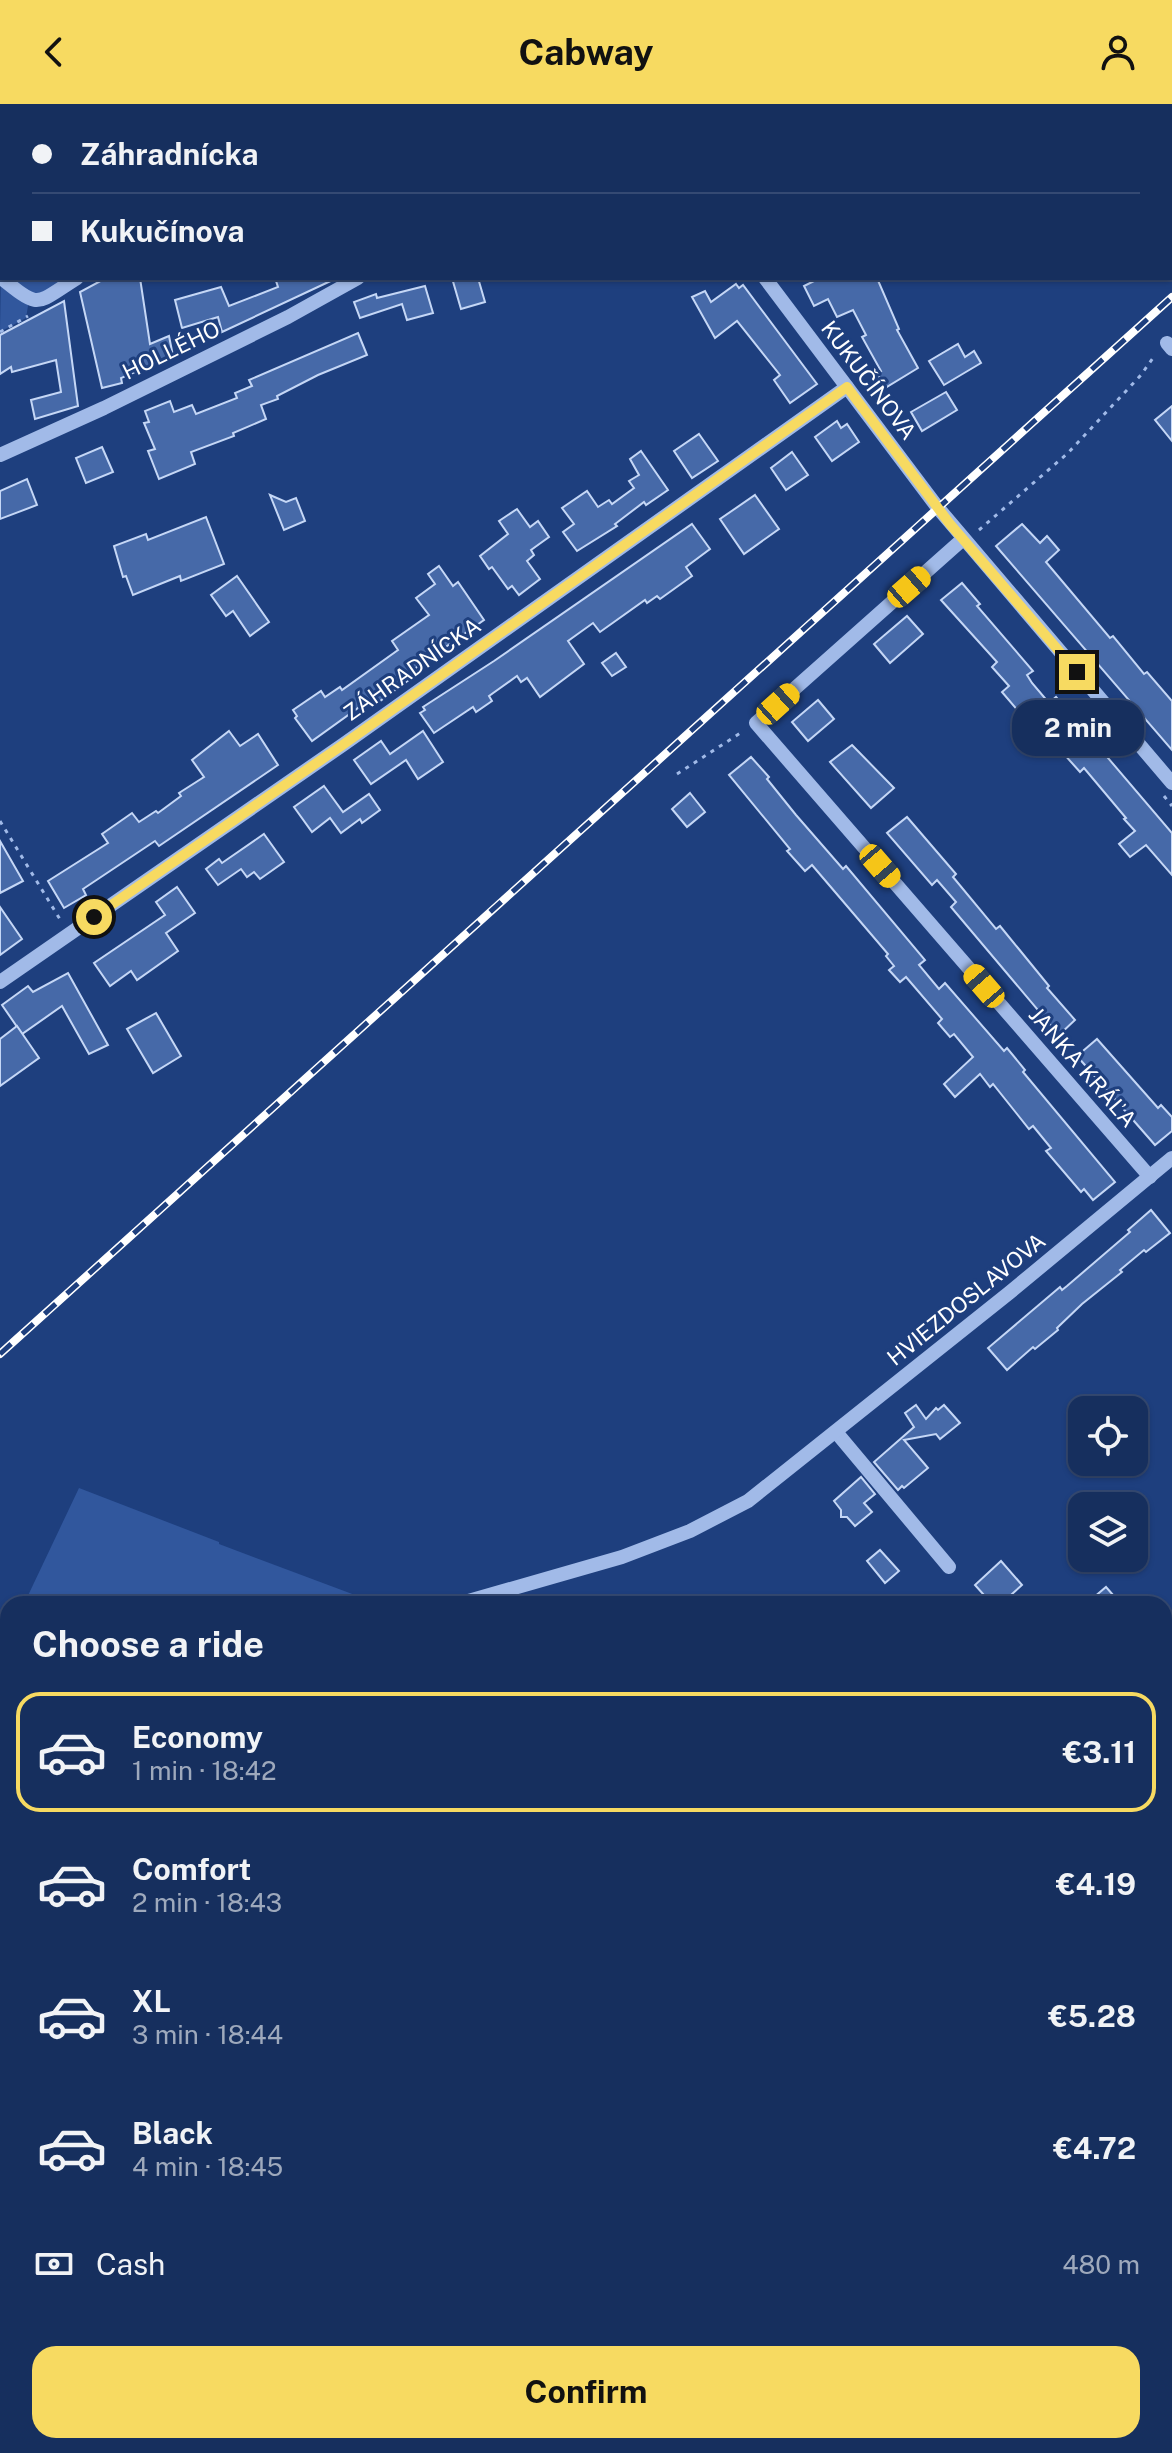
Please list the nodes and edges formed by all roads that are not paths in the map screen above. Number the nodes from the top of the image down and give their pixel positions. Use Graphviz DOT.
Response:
graph roads {
  1 [pos="4,280"];
  2 [pos="74,280"];
  3 [pos="349,280"];
  4 [pos="767,280"];
  5 [pos="847,387"];
  6 [pos="0,455"];
  7 [pos="963,539"];
  8 [pos="1172,783"];
  9 [pos="0,982"];
  10 [pos="1172,1158"];
  11 [pos="1150,1177"];
  12 [pos="836,1432"];
  13 [pos="949,1567"];
  14 [pos="486,1596"];
  1 -- 2 [label="street"];
  3 -- 6 [label="street, HOLLÉHO"];
  4 -- 5 [label="street, KUKUČÍNOVA"];
  5 -- 7 [label="street, KUKUČÍNOVA"];
  5 -- 9 [label="street, ZÁHRADNÍCKA"];
  7 -- 8 [label="street"];
  7 -- 11 [label="street, JANKA KRÁĽA"];
  10 -- 11 [label="street, HVIEZDOSLAVOVA"];
  11 -- 12 [label="street, HVIEZDOSLAVOVA"];
  12 -- 13 [label="street"];
  12 -- 14 [label="street, HVIEZDOSLAVOVA"];
}
